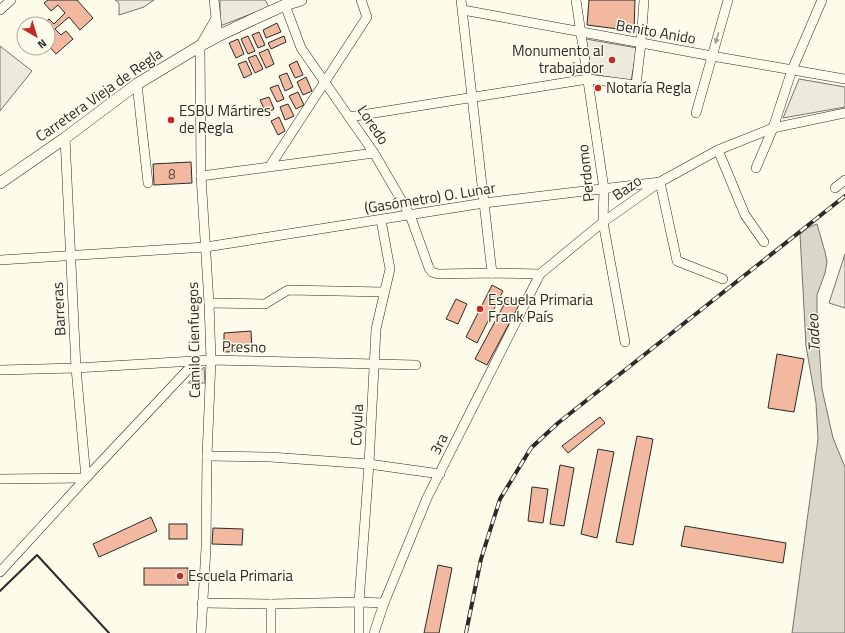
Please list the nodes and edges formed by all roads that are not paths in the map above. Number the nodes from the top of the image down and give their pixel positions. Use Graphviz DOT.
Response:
graph roads {
  1 [pos="11,0"];
  2 [pos="214,0"];
  3 [pos="301,0"];
  4 [pos="361,0"];
  5 [pos="461,0"];
  6 [pos="576,0"];
  7 [pos="644,0"];
  8 [pos="728,0"];
  9 [pos="822,0"];
  10 [pos="283,3"];
  11 [pos="0,10"];
  12 [pos="463,10"];
  13 [pos="215,20"];
  14 [pos="581,32"];
  15 [pos="218,36"];
  16 [pos="641,43"];
  17 [pos="200,46"];
  18 [pos="712,56"];
  19 [pos="792,70"];
  20 [pos="588,79"];
  21 [pos="845,79"];
  22 [pos="325,82"];
  23 [pos="137,84"];
  24 [pos="472,98"];
  25 [pos="696,113"];
  26 [pos="845,113"];
  27 [pos="349,117"];
  28 [pos="773,128"];
  29 [pos="65,138"];
  30 [pos="718,150"];
  31 [pos="374,153"];
  32 [pos="270,166"];
  33 [pos="756,168"];
  34 [pos="201,176"];
  35 [pos="845,180"];
  36 [pos="660,182"];
  37 [pos="0,183"];
  38 [pos="148,183"];
  39 [pos="835,188"];
  40 [pos="604,189"];
  41 [pos="484,203"];
  42 [pos="410,215"];
  43 [pos="380,220"];
  44 [pos="603,222"];
  45 [pos="764,242"];
  46 [pos="206,247"];
  47 [pos="70,256"];
  48 [pos="0,260"];
  49 [pos="492,273"];
  50 [pos="540,274"];
  51 [pos="723,279"];
  52 [pos="384,292"];
  53 [pos="209,303"];
  54 [pos="626,342"];
  55 [pos="211,360"];
  56 [pos="196,361"];
  57 [pos="374,364"];
  58 [pos="416,365"];
  59 [pos="76,368"];
  60 [pos="0,370"];
  61 [pos="207,456"];
  62 [pos="369,464"];
  63 [pos="440,474"];
  64 [pos="86,478"];
  65 [pos="0,479"];
  66 [pos="0,572"];
  67 [pos="359,602"];
  68 [pos="202,603"];
  69 [pos="384,603"];
  70 [pos="271,604"];
  71 [pos="201,633"];
  72 [pos="271,633"];
  73 [pos="359,633"];
  74 [pos="374,633"];
  1 -- 11 [label="street"];
  2 -- 13 [label="street"];
  3 -- 10 [label="main road, Carretera Vieja de Regla"];
  4 -- 22 [label="street"];
  5 -- 12 [label="street"];
  6 -- 14 [label="street, Perdomo"];
  7 -- 16 [label="street"];
  8 -- 18 [label="street, one-way"];
  9 -- 19 [label="street"];
  10 -- 15 [label="main road, Carretera Vieja de Regla"];
  10 -- 22 [label="street, Loredo"];
  12 -- 14 [label="street, Benito Anido"];
  12 -- 24 [label="street"];
  13 -- 15 [label="street"];
  13 -- 17 [label="street"];
  14 -- 16 [label="street, Benito Anido"];
  14 -- 20 [label="street, Perdomo"];
  15 -- 17 [label="main road, Carretera Vieja de Regla"];
  16 -- 18 [label="street, Benito Anido"];
  16 -- 20 [label="street"];
  17 -- 23 [label="main road, Carretera Vieja de Regla"];
  17 -- 34 [label="street, Camilo Cienfuegos"];
  18 -- 19 [label="street, Benito Anido"];
  18 -- 25 [label="street"];
  19 -- 21 [label="street, Benito Anido"];
  19 -- 28 [label="street"];
  20 -- 24 [label="street"];
  20 -- 40 [label="street, Perdomo"];
  22 -- 27 [label="street, Loredo"];
  22 -- 32 [label="street"];
  23 -- 29 [label="main road, Carretera Vieja de Regla"];
  23 -- 38 [label="street"];
  24 -- 27 [label="street"];
  24 -- 41 [label="street"];
  26 -- 28 [label="street, Bazo"];
  27 -- 31 [label="street, Loredo"];
  28 -- 30 [label="street, Bazo"];
  28 -- 33 [label="street"];
  29 -- 37 [label="main road, Carretera Vieja de Regla"];
  29 -- 47 [label="street, Barreras"];
  30 -- 36 [label="street, Bazo"];
  30 -- 45 [label="street"];
  31 -- 32 [label="street"];
  31 -- 42 [label="street, Loredo"];
  32 -- 34 [label="street"];
  34 -- 46 [label="street, Camilo Cienfuegos"];
  35 -- 39 [label="street"];
  36 -- 40 [label="street, (Gasómetro) O. Lunar"];
  36 -- 44 [label="street, Bazo"];
  36 -- 51 [label="street"];
  40 -- 41 [label="street, (Gasómetro) O. Lunar"];
  40 -- 44 [label="street, Perdomo"];
  41 -- 42 [label="street, (Gasómetro) O. Lunar"];
  41 -- 49 [label="street"];
  42 -- 43 [label="street, (Gasómetro) O. Lunar"];
  42 -- 49 [label="street, Loredo"];
  43 -- 46 [label="street, (Gasómetro) O. Lunar"];
  43 -- 52 [label="street, Coyula"];
  44 -- 50 [label="street, Bazo"];
  44 -- 54 [label="street, Perdomo"];
  46 -- 47 [label="street, (Gasómetro) O. Lunar"];
  46 -- 53 [label="street, Camilo Cienfuegos"];
  47 -- 48 [label="street, (Gasómetro) O. Lunar"];
  47 -- 59 [label="street, Barreras"];
  49 -- 50 [label="street"];
  50 -- 63 [label="street, 3ra"];
  52 -- 53 [label="street"];
  52 -- 57 [label="street, Coyula"];
  53 -- 55 [label="street, Camilo Cienfuegos"];
  55 -- 56 [label="street, Presno"];
  55 -- 57 [label="street, Presno"];
  55 -- 61 [label="street, Camilo Cienfuegos"];
  56 -- 59 [label="street, Presno"];
  56 -- 64 [label="street"];
  57 -- 58 [label="street, Presno"];
  57 -- 62 [label="street, Coyula"];
  59 -- 60 [label="street, Presno"];
  59 -- 64 [label="street, Barreras"];
  61 -- 62 [label="street"];
  61 -- 68 [label="street, Camilo Cienfuegos"];
  62 -- 63 [label="street"];
  62 -- 67 [label="street, Coyula"];
  63 -- 69 [label="street, 3ra"];
  64 -- 65 [label="street"];
  64 -- 66 [label="street"];
  67 -- 69 [label="street"];
  67 -- 70 [label="street"];
  67 -- 73 [label="street, Coyula"];
  68 -- 70 [label="street"];
  68 -- 71 [label="street, Camilo Cienfuegos"];
  69 -- 74 [label="street, 3ra"];
  70 -- 72 [label="street"];
}
